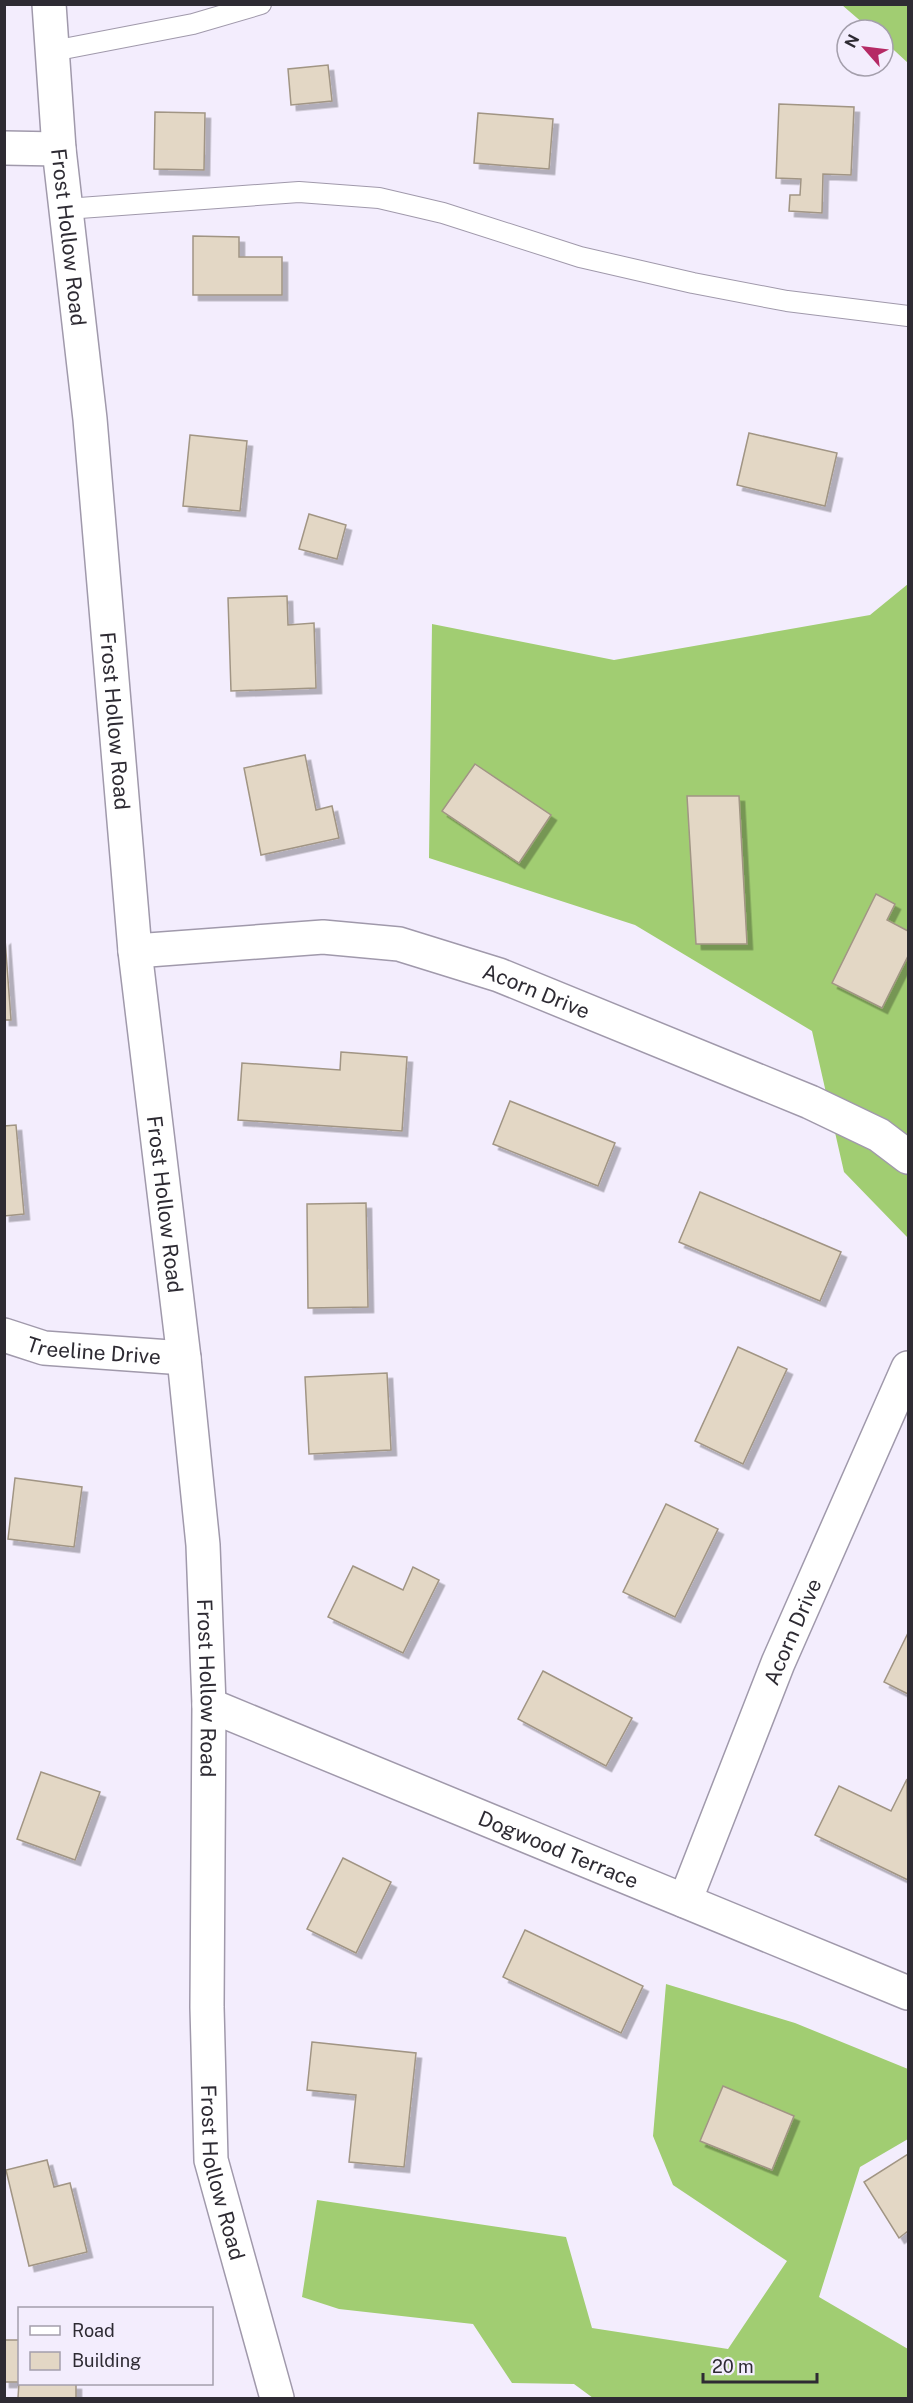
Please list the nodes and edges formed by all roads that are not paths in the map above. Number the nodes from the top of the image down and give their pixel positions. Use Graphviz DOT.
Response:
graph roads {
  1 [pos="49,4"];
  2 [pos="261,4"];
  3 [pos="53,51"];
  4 [pos="4,148"];
  5 [pos="59,149"];
  6 [pos="66,209"];
  7 [pos="909,316"];
  8 [pos="135,951"];
  9 [pos="909,1157"];
  10 [pos="4,1335"];
  11 [pos="184,1358"];
  12 [pos="909,1368"];
  13 [pos="210,1705"];
  14 [pos="685,1901"];
  15 [pos="909,1993"];
  16 [pos="277,2398"];
  1 -- 3 [label="street, Frost Hollow Road"];
  2 -- 3 [label="lane"];
  3 -- 5 [label="street, Frost Hollow Road"];
  4 -- 5 [label="street"];
  5 -- 6 [label="street, Frost Hollow Road"];
  6 -- 7 [label="lane"];
  6 -- 8 [label="street, Frost Hollow Road"];
  8 -- 9 [label="street, Acorn Drive"];
  8 -- 11 [label="street, Frost Hollow Road"];
  10 -- 11 [label="street, Treeline Drive"];
  11 -- 13 [label="street, Frost Hollow Road"];
  12 -- 14 [label="street, Acorn Drive"];
  13 -- 14 [label="street, Dogwood Terrace"];
  13 -- 16 [label="street, Frost Hollow Road"];
  14 -- 15 [label="street, Dogwood Terrace"];
}
